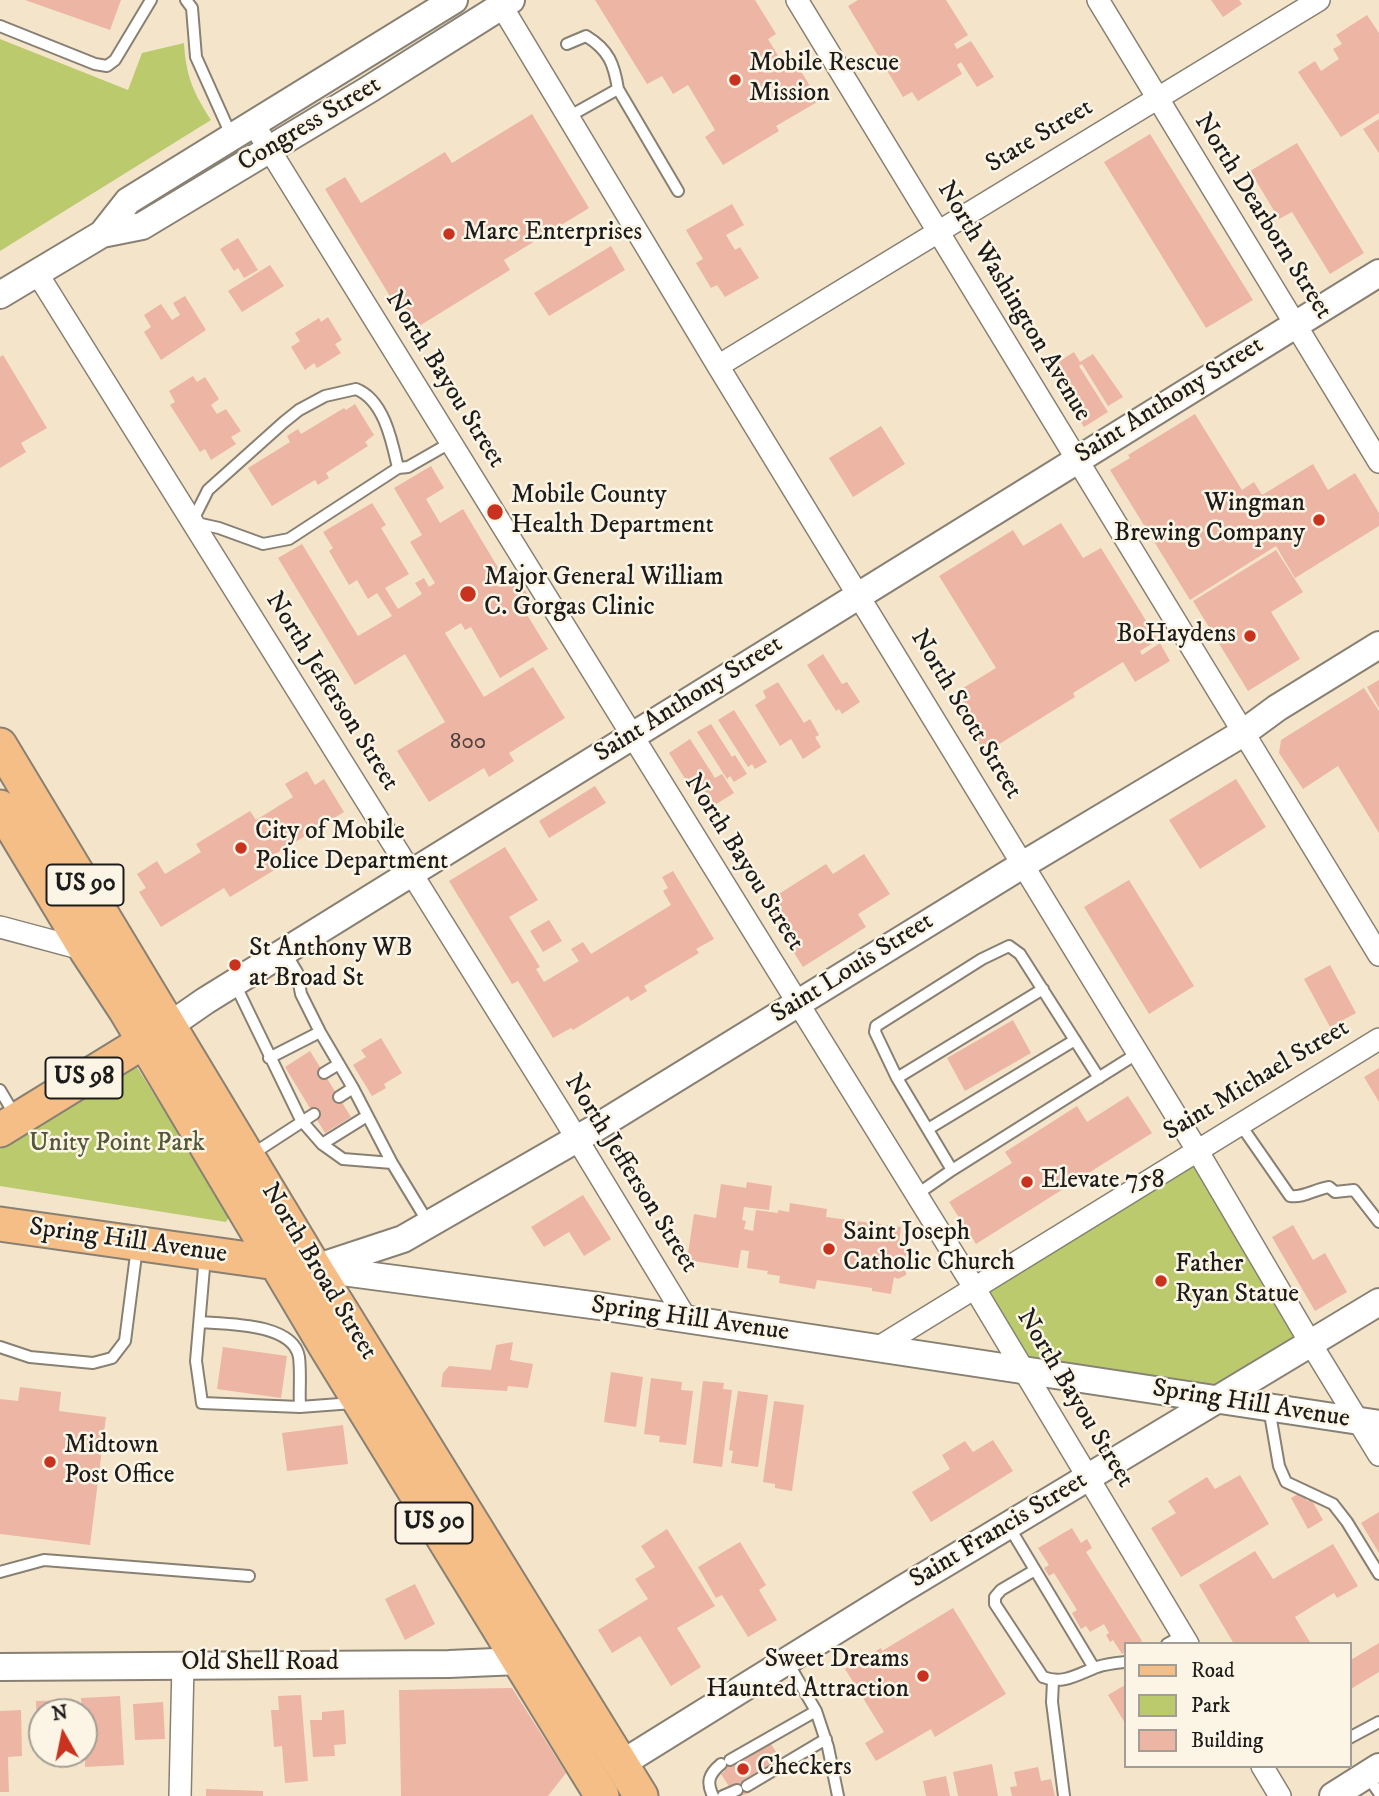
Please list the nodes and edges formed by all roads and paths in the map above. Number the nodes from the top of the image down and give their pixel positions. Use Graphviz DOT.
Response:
graph roads {
  1 [pos="151,0"];
  2 [pos="186,0"];
  3 [pos="454,0"];
  4 [pos="797,0"];
  5 [pos="1098,0"];
  6 [pos="1319,0"];
  7 [pos="503,2"];
  8 [pos="0,26"];
  9 [pos="567,44"];
  10 [pos="618,89"];
  11 [pos="1156,99"];
  12 [pos="568,117"];
  13 [pos="243,130"];
  14 [pos="268,149"];
  15 [pos="678,191"];
  16 [pos="937,232"];
  17 [pos="102,234"];
  18 [pos="37,273"];
  19 [pos="1379,273"];
  20 [pos="0,295"];
  21 [pos="1295,324"];
  22 [pos="718,366"];
  23 [pos="450,443"];
  24 [pos="1076,460"];
  25 [pos="1379,462"];
  26 [pos="398,468"];
  27 [pos="192,522"];
  28 [pos="858,595"];
  29 [pos="1379,645"];
  30 [pos="1243,733"];
  31 [pos="631,736"];
  32 [pos="0,746"];
  33 [pos="0,807"];
  34 [pos="1024,864"];
  35 [pos="410,874"];
  36 [pos="0,926"];
  37 [pos="86,950"];
  38 [pos="285,952"];
  39 [pos="1379,955"];
  40 [pos="235,984"];
  41 [pos="1044,989"];
  42 [pos="798,1004"];
  43 [pos="320,1032"];
  44 [pos="156,1033"];
  45 [pos="1075,1040"];
  46 [pos="1379,1040"];
  47 [pos="1138,1054"];
  48 [pos="270,1058"];
  49 [pos="339,1064"];
  50 [pos="324,1073"];
  51 [pos="897,1078"];
  52 [pos="1099,1078"];
  53 [pos="298,1088"];
  54 [pos="353,1088"];
  55 [pos="0,1090"];
  56 [pos="287,1094"];
  57 [pos="339,1097"];
  58 [pos="314,1114"];
  59 [pos="367,1116"];
  60 [pos="301,1120"];
  61 [pos="1240,1124"];
  62 [pos="9,1125"];
  63 [pos="929,1129"];
  64 [pos="577,1139"];
  65 [pos="323,1144"];
  66 [pos="1197,1150"];
  67 [pos="249,1157"];
  68 [pos="392,1163"];
  69 [pos="952,1170"];
  70 [pos="916,1195"];
  71 [pos="1379,1222"];
  72 [pos="0,1224"];
  73 [pos="429,1224"];
  74 [pos="138,1244"];
  75 [pos="205,1254"];
  76 [pos="276,1263"];
  77 [pos="314,1268"];
  78 [pos="975,1289"];
  79 [pos="1379,1302"];
  80 [pos="687,1320"];
  81 [pos="201,1322"];
  82 [pos="1311,1344"];
  83 [pos="0,1347"];
  84 [pos="879,1347"];
  85 [pos="1023,1369"];
  86 [pos="241,1398"];
  87 [pos="268,1399"];
  88 [pos="1217,1400"];
  89 [pos="361,1403"];
  90 [pos="223,1404"];
  91 [pos="294,1407"];
  92 [pos="1269,1408"];
  93 [pos="1369,1423"];
  94 [pos="1379,1455"];
  95 [pos="1088,1477"];
  96 [pos="1008,1525"];
  97 [pos="1035,1570"];
  98 [pos="0,1572"];
  99 [pos="1379,1574"];
  100 [pos="249,1576"];
  101 [pos="1180,1641"];
  102 [pos="519,1661"];
  103 [pos="787,1661"];
  104 [pos="1124,1662"];
  105 [pos="183,1664"];
  106 [pos="0,1667"];
  107 [pos="1094,1668"];
  108 [pos="1053,1681"];
  109 [pos="816,1711"];
  110 [pos="1379,1722"];
  111 [pos="1351,1737"];
  112 [pos="826,1739"];
  113 [pos="621,1764"];
  114 [pos="1263,1768"];
  115 [pos="1375,1778"];
  116 [pos="837,1791"];
  117 [pos="180,1796"];
  118 [pos="602,1796"];
  119 [pos="640,1796"];
  120 [pos="713,1796"];
  121 [pos="723,1796"];
  122 [pos="824,1796"];
  123 [pos="1064,1796"];
  124 [pos="1280,1796"];
  125 [pos="1333,1796"];
  1 -- 8 [label="lane"];
  2 -- 13 [label="lane"];
  3 -- 13 [label="street, Congress Street"];
  4 -- 16 [label="street, North Washington Avenue"];
  5 -- 11 [label="street, North Dearborn Street"];
  6 -- 11 [label="street, State Street"];
  7 -- 12 [label="street, North Scott Street"];
  7 -- 14 [label="street, Congress Street"];
  9 -- 10 [label="lane"];
  10 -- 12 [label="lane"];
  10 -- 15 [label="lane"];
  11 -- 16 [label="street, State Street"];
  11 -- 21 [label="street, North Dearborn Street"];
  12 -- 22 [label="street, North Scott Street"];
  13 -- 14 [label="street, North Bayou Street"];
  13 -- 17 [label="street, Congress Street"];
  14 -- 17 [label="street, Congress Street"];
  14 -- 23 [label="street, North Bayou Street"];
  16 -- 22 [label="street, State Street"];
  16 -- 24 [label="street, North Washington Avenue"];
  17 -- 18 [label="street, Congress Street"];
  18 -- 20 [label="street, Congress Street"];
  18 -- 27 [label="street, North Jefferson Street"];
  19 -- 21 [label="street, Saint Anthony Street"];
  21 -- 24 [label="street, Saint Anthony Street"];
  21 -- 25 [label="street, North Dearborn Street"];
  22 -- 28 [label="street, North Scott Street"];
  23 -- 26 [label="lane"];
  23 -- 31 [label="street, North Bayou Street"];
  24 -- 28 [label="street, Saint Anthony Street"];
  24 -- 30 [label="street, North Washington Avenue"];
  26 -- 27 [label="lane"];
  26 -- 27 [label="lane"];
  27 -- 35 [label="street, North Jefferson Street"];
  28 -- 31 [label="street, Saint Anthony Street"];
  28 -- 34 [label="street, North Scott Street"];
  29 -- 30 [label="street, Saint Louis Street"];
  30 -- 34 [label="street, Saint Louis Street"];
  30 -- 39 [label="street, North Washington Avenue"];
  31 -- 35 [label="street, Saint Anthony Street"];
  31 -- 42 [label="street, North Bayou Street"];
  32 -- 44 [label="main road, North Broad Street / US 90"];
  33 -- 37 [label="main road, North Broad Street / US 90"];
  34 -- 42 [label="street, Saint Louis Street"];
  34 -- 47 [label="street, North Scott Street"];
  35 -- 38 [label="street, Saint Anthony Street"];
  35 -- 64 [label="street, North Jefferson Street"];
  36 -- 37 [label="street"];
  37 -- 44 [label="main road, North Broad Street / US 90"];
  38 -- 40 [label="street, Saint Anthony Street"];
  38 -- 43 [label="lane"];
  40 -- 44 [label="street, Saint Anthony Street"];
  40 -- 48 [label="lane"];
  41 -- 45 [label="lane"];
  41 -- 51 [label="lane"];
  41 -- 51 [label="lane"];
  42 -- 64 [label="street, Saint Louis Street"];
  42 -- 70 [label="street, North Bayou Street"];
  43 -- 48 [label="lane"];
  43 -- 49 [label="lane"];
  44 -- 62 [label="main road, Saint Anthony Street / US 98"];
  44 -- 67 [label="main road, North Broad Street / US 90"];
  44 -- 76 [label="main road, North Broad Street / US 90"];
  45 -- 52 [label="lane"];
  45 -- 63 [label="lane"];
  46 -- 61 [label="street, Saint Michael Street"];
  47 -- 52 [label="lane"];
  47 -- 66 [label="street, North Scott Street"];
  48 -- 56 [label="lane"];
  49 -- 50 [label="lane"];
  49 -- 54 [label="lane"];
  51 -- 63 [label="lane"];
  52 -- 69 [label="lane"];
  53 -- 56 [label="lane"];
  54 -- 57 [label="lane"];
  54 -- 59 [label="lane"];
  55 -- 62 [label="lane"];
  56 -- 60 [label="lane"];
  58 -- 60 [label="lane"];
  59 -- 65 [label="lane"];
  59 -- 68 [label="lane"];
  60 -- 65 [label="lane"];
  60 -- 67 [label="lane"];
  61 -- 66 [label="street, Saint Michael Street"];
  61 -- 71 [label="lane"];
  63 -- 69 [label="lane"];
  64 -- 73 [label="street, Saint Louis Street"];
  64 -- 80 [label="street, North Jefferson Street"];
  65 -- 68 [label="lane"];
  66 -- 78 [label="street, Saint Michael Street"];
  66 -- 82 [label="street, North Scott Street"];
  67 -- 77 [label="main road, North Broad Street / US 90"];
  68 -- 73 [label="lane"];
  69 -- 70 [label="lane"];
  70 -- 78 [label="street, North Bayou Street"];
  72 -- 74 [label="main road, Spring Hill Avenue"];
  73 -- 77 [label="street, Saint Louis Street"];
  74 -- 75 [label="main road, Spring Hill Avenue"];
  74 -- 83 [label="lane"];
  75 -- 76 [label="main road, Spring Hill Avenue"];
  75 -- 81 [label="lane"];
  76 -- 77 [label="main road, Spring Hill Avenue"];
  76 -- 89 [label="main road, North Broad Street / US 90"];
  77 -- 80 [label="street, Spring Hill Avenue"];
  77 -- 113 [label="main road, North Broad Street / US 90"];
  78 -- 84 [label="street, Saint Michael Street"];
  78 -- 85 [label="street, North Bayou Street"];
  79 -- 82 [label="street, Saint Francis Street"];
  80 -- 84 [label="street, Spring Hill Avenue"];
  81 -- 90 [label="lane"];
  81 -- 91 [label="lane"];
  82 -- 88 [label="street, Saint Francis Street"];
  82 -- 93 [label="street, North Scott Street"];
  84 -- 85 [label="street, Spring Hill Avenue"];
  85 -- 88 [label="street, Spring Hill Avenue"];
  85 -- 95 [label="street, North Bayou Street"];
  86 -- 90 [label="lane"];
  87 -- 91 [label="lane"];
  88 -- 92 [label="street, Spring Hill Avenue"];
  88 -- 95 [label="street, Saint Francis Street"];
  89 -- 91 [label="lane"];
  89 -- 102 [label="main road, North Broad Street / US 90"];
  90 -- 91 [label="lane"];
  92 -- 93 [label="street, Spring Hill Avenue"];
  92 -- 99 [label="lane"];
  93 -- 94 [label="street, North Scott Street"];
  95 -- 96 [label="street, Saint Francis Street"];
  95 -- 101 [label="street, North Bayou Street"];
  96 -- 97 [label="lane"];
  96 -- 103 [label="street, Saint Francis Street"];
  97 -- 107 [label="lane"];
  97 -- 108 [label="lane"];
  98 -- 100 [label="lane"];
  102 -- 105 [label="street, Old Shell Road"];
  102 -- 118 [label="main road, North Broad Street / US 90"];
  103 -- 109 [label="lane"];
  103 -- 113 [label="street, Saint Francis Street"];
  104 -- 107 [label="lane"];
  105 -- 106 [label="street, Old Shell Road"];
  105 -- 117 [label="street"];
  107 -- 108 [label="lane"];
  108 -- 123 [label="lane"];
  109 -- 112 [label="lane"];
  109 -- 120 [label="lane"];
  110 -- 111 [label="lane"];
  112 -- 116 [label="lane"];
  112 -- 121 [label="lane"];
  113 -- 119 [label="main road, North Broad Street / US 90"];
  114 -- 124 [label="street"];
  115 -- 125 [label="street"];
  116 -- 122 [label="lane"];
}
